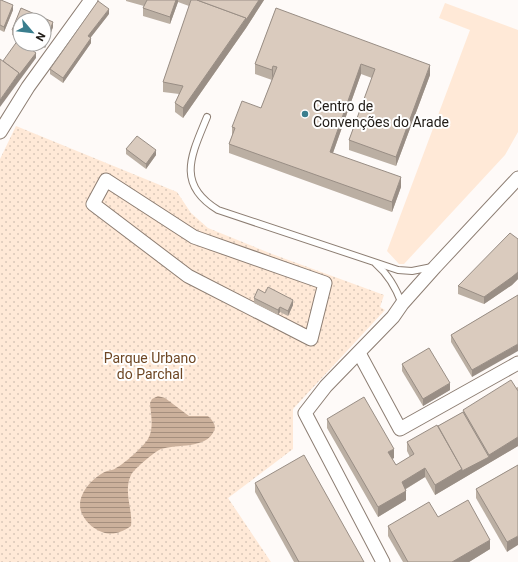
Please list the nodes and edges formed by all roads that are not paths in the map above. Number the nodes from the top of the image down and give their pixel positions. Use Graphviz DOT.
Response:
graph roads {
  1 [pos="91,0"];
  2 [pos="207,116"];
  3 [pos="0,132"];
  4 [pos="518,178"];
  5 [pos="375,263"];
  6 [pos="435,267"];
  7 [pos="325,282"];
  8 [pos="402,304"];
  9 [pos="359,353"];
  10 [pos="518,363"];
  11 [pos="384,562"];
  1 -- 3 [label="street"];
  2 -- 5 [label="lane"];
  4 -- 6 [label="street"];
  5 -- 6 [label="lane"];
  5 -- 8 [label="lane"];
  6 -- 8 [label="street"];
  7 -- 7 [label="street"];
  8 -- 9 [label="street"];
  9 -- 10 [label="street"];
  9 -- 11 [label="street"];
}
